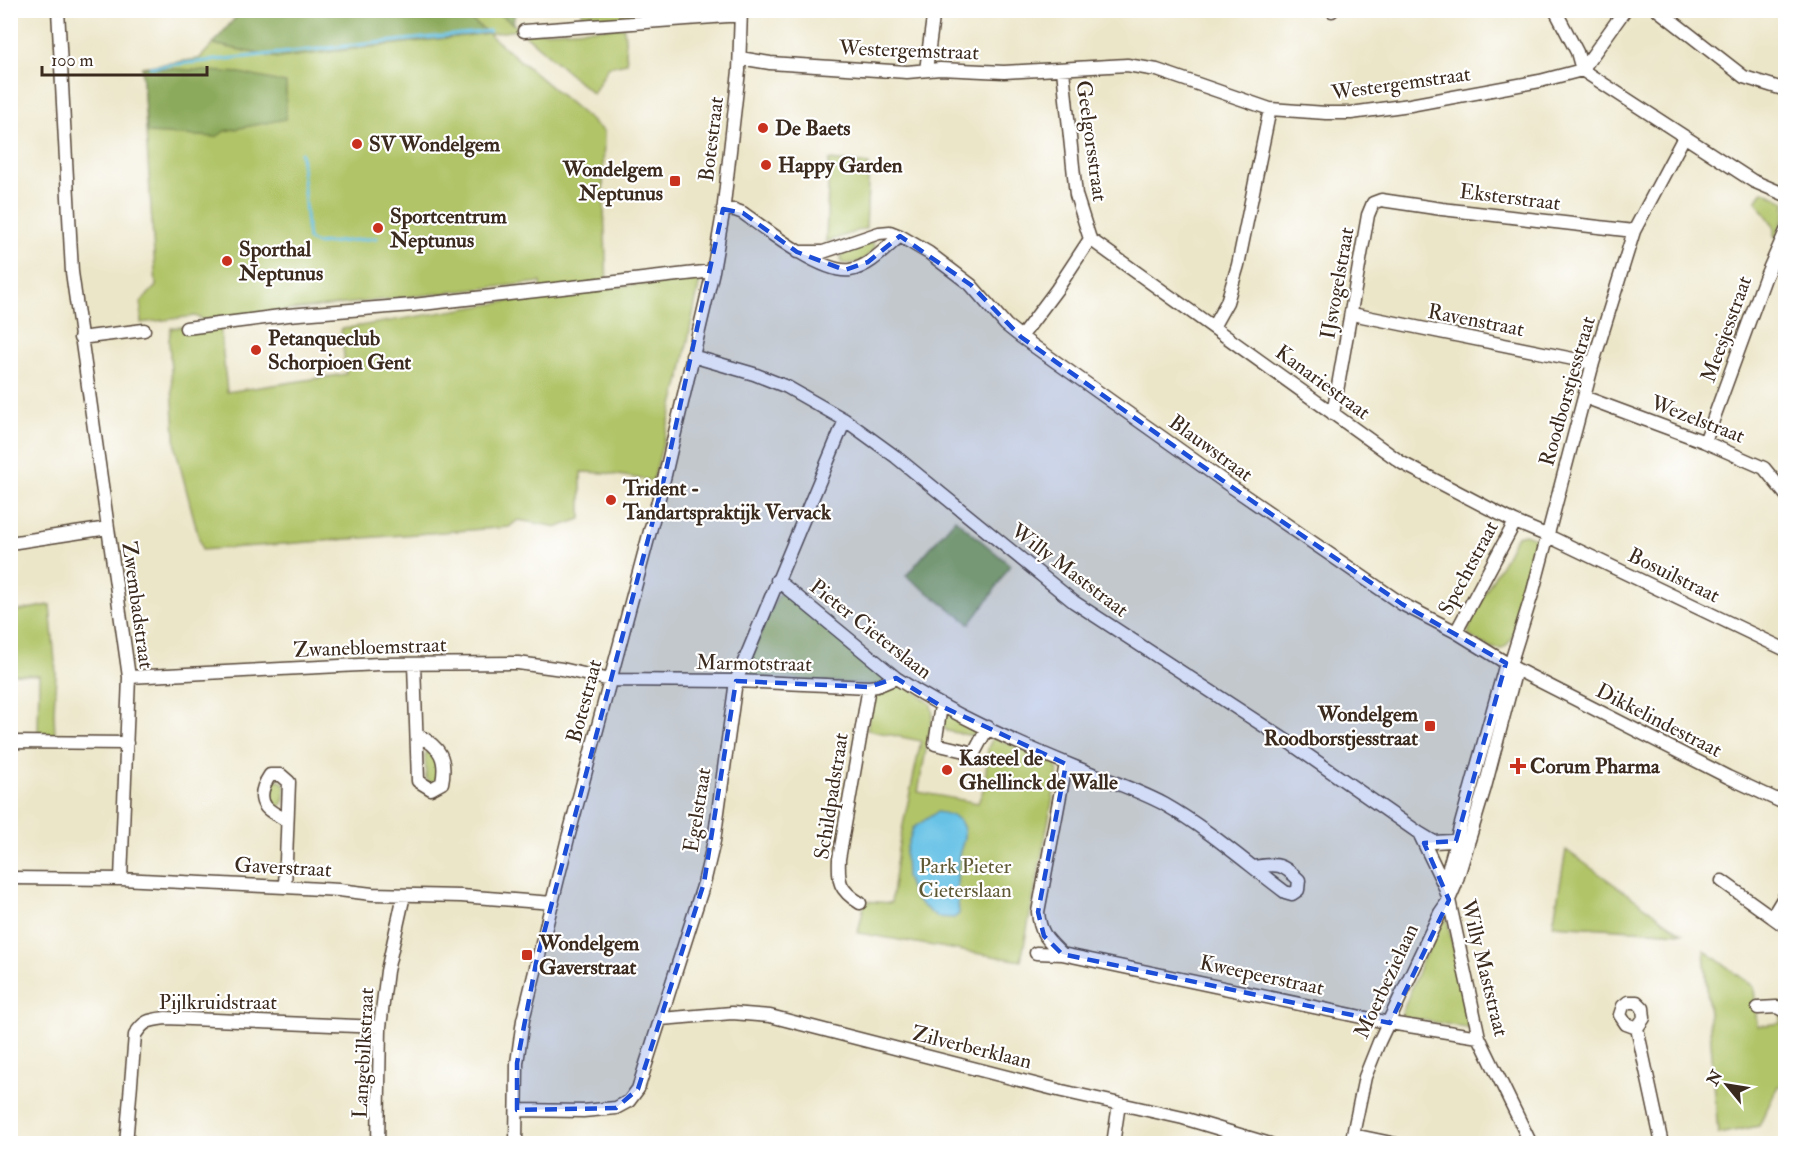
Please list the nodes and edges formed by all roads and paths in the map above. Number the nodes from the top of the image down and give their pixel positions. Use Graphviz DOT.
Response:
graph roads {
  1 [pos="58,10"];
  2 [pos="934,10"];
  3 [pos="1555,10"];
  4 [pos="1625,10"];
  5 [pos="1658,10"];
  6 [pos="741,13"];
  7 [pos="524,31"];
  8 [pos="740,58"];
  9 [pos="926,70"];
  10 [pos="1063,70"];
  11 [pos="1582,70"];
  12 [pos="1785,90"];
  13 [pos="1270,109"];
  14 [pos="1684,137"];
  15 [pos="1785,195"];
  16 [pos="1381,200"];
  17 [pos="723,210"];
  18 [pos="1634,231"];
  19 [pos="1785,231"];
  20 [pos="900,236"];
  21 [pos="1090,239"];
  22 [pos="798,252"];
  23 [pos="713,271"];
  24 [pos="1352,314"];
  25 [pos="1213,327"];
  26 [pos="186,328"];
  27 [pos="144,330"];
  28 [pos="1021,337"];
  29 [pos="80,338"];
  30 [pos="692,356"];
  31 [pos="1593,363"];
  32 [pos="1584,397"];
  33 [pos="1333,414"];
  34 [pos="845,420"];
  35 [pos="1705,442"];
  36 [pos="1785,495"];
  37 [pos="1515,522"];
  38 [pos="108,528"];
  39 [pos="1546,535"];
  40 [pos="10,543"];
  41 [pos="777,580"];
  42 [pos="1456,632"];
  43 [pos="1785,650"];
  44 [pos="414,664"];
  45 [pos="1511,666"];
  46 [pos="129,677"];
  47 [pos="896,678"];
  48 [pos="610,680"];
  49 [pos="736,681"];
  50 [pos="869,687"];
  51 [pos="941,706"];
  52 [pos="988,727"];
  53 [pos="418,735"];
  54 [pos="10,742"];
  55 [pos="127,743"];
  56 [pos="1066,764"];
  57 [pos="1785,804"];
  58 [pos="287,822"];
  59 [pos="1419,833"];
  60 [pos="1462,841"];
  61 [pos="1253,867"];
  62 [pos="10,878"];
  63 [pos="121,879"];
  64 [pos="1722,881"];
  65 [pos="1444,885"];
  66 [pos="285,887"];
  67 [pos="1785,894"];
  68 [pos="404,895"];
  69 [pos="1449,900"];
  70 [pos="553,903"];
  71 [pos="860,903"];
  72 [pos="1772,917"];
  73 [pos="1785,927"];
  74 [pos="1036,953"];
  75 [pos="1062,954"];
  76 [pos="1758,1008"];
  77 [pos="1785,1012"];
  78 [pos="661,1019"];
  79 [pos="1390,1023"];
  80 [pos="380,1027"];
  81 [pos="1637,1028"];
  82 [pos="1479,1037"];
  83 [pos="1119,1104"];
  84 [pos="517,1110"];
  85 [pos="1223,1137"];
  86 [pos="1352,1139"];
  87 [pos="126,1143"];
  88 [pos="378,1143"];
  89 [pos="516,1143"];
  90 [pos="1113,1143"];
  91 [pos="1270,1143"];
  92 [pos="1396,1143"];
  93 [pos="1531,1143"];
  94 [pos="1662,1143"];
  1 -- 29 [label="street, Zwembadstraat"];
  2 -- 9 [label="street"];
  3 -- 11 [label="street"];
  4 -- 11 [label="street"];
  5 -- 12 [label="street"];
  6 -- 7 [label="street"];
  6 -- 8 [label="street, Botestraat"];
  8 -- 9 [label="street, Westergemstraat"];
  8 -- 17 [label="street, Botestraat"];
  9 -- 10 [label="street, Westergemstraat"];
  10 -- 13 [label="street, Westergemstraat"];
  10 -- 21 [label="street, Geelgorsstraat"];
  11 -- 13 [label="street, Westergemstraat"];
  11 -- 14 [label="street"];
  13 -- 25 [label="street"];
  14 -- 15 [label="street"];
  14 -- 18 [label="street, Roodborstjesstraat"];
  16 -- 18 [label="street, Eksterstraat"];
  16 -- 24 [label="street, IJsvogelstraat"];
  17 -- 22 [label="street"];
  17 -- 23 [label="street, Botestraat"];
  18 -- 31 [label="street, Roodborstjesstraat"];
  19 -- 35 [label="street, Meesjesstraat"];
  20 -- 22 [label="street, Blauwstraat"];
  20 -- 22 [label="street"];
  20 -- 28 [label="street, Blauwstraat"];
  21 -- 25 [label="street, Kanariestraat"];
  21 -- 28 [label="street"];
  23 -- 26 [label="street"];
  23 -- 30 [label="street, Botestraat"];
  24 -- 31 [label="street, Ravenstraat"];
  24 -- 33 [label="street, IJsvogelstraat"];
  25 -- 33 [label="street, Kanariestraat"];
  27 -- 29 [label="street"];
  28 -- 42 [label="street, Blauwstraat"];
  29 -- 38 [label="street, Zwembadstraat"];
  30 -- 34 [label="street, Willy Maststraat"];
  30 -- 48 [label="street, Botestraat"];
  31 -- 32 [label="street, Roodborstjesstraat"];
  32 -- 35 [label="street, Wezelstraat"];
  32 -- 39 [label="street, Roodborstjesstraat"];
  33 -- 37 [label="street, Kanariestraat"];
  34 -- 41 [label="street, Egelstraat"];
  34 -- 59 [label="street, Willy Maststraat"];
  35 -- 36 [label="street, Wezelstraat"];
  37 -- 39 [label="street, Kanariestraat"];
  37 -- 42 [label="street, Spechtstraat"];
  38 -- 40 [label="street"];
  38 -- 46 [label="street, Zwembadstraat"];
  39 -- 43 [label="street, Bosuilstraat"];
  39 -- 45 [label="street, Roodborstjesstraat"];
  41 -- 47 [label="street, Pieter Cieterslaan"];
  41 -- 49 [label="street, Egelstraat"];
  42 -- 45 [label="street, Blauwstraat"];
  44 -- 46 [label="street, Zwanebloemstraat"];
  44 -- 48 [label="street, Zwanebloemstraat"];
  44 -- 53 [label="street"];
  45 -- 57 [label="street, Dikkelindestraat"];
  45 -- 60 [label="street, Roodborstjesstraat"];
  46 -- 55 [label="street, Zwembadstraat"];
  47 -- 50 [label="street, Marmotstraat"];
  47 -- 51 [label="street, Pieter Cieterslaan"];
  48 -- 49 [label="street, Marmotstraat"];
  48 -- 70 [label="street, Botestraat"];
  49 -- 50 [label="street, Marmotstraat"];
  49 -- 78 [label="street, Egelstraat"];
  50 -- 71 [label="street, Schildpadstraat"];
  51 -- 52 [label="street, Pieter Cieterslaan"];
  51 -- 52 [label="street, Pieter Cieterslaan"];
  52 -- 56 [label="street, Pieter Cieterslaan"];
  54 -- 55 [label="street"];
  55 -- 63 [label="street, Zwembadstraat"];
  56 -- 61 [label="street, Pieter Cieterslaan"];
  56 -- 75 [label="street"];
  58 -- 66 [label="street"];
  59 -- 60 [label="street, Willy Maststraat"];
  59 -- 65 [label="street, Willy Maststraat"];
  60 -- 65 [label="street, Roodborstjesstraat"];
  60 -- 69 [label="street, Moerbezielaan"];
  62 -- 63 [label="street, Gaverstraat"];
  63 -- 66 [label="street, Gaverstraat"];
  64 -- 72 [label="street"];
  65 -- 69 [label="street, Willy Maststraat"];
  66 -- 68 [label="street, Gaverstraat"];
  67 -- 72 [label="street"];
  68 -- 70 [label="street, Gaverstraat"];
  68 -- 80 [label="street, Langebilkstraat"];
  69 -- 79 [label="street, Moerbezielaan"];
  69 -- 82 [label="street, Willy Maststraat"];
  70 -- 84 [label="street, Botestraat"];
  72 -- 73 [label="street"];
  74 -- 75 [label="street, Kweepeerstraat"];
  75 -- 79 [label="street, Kweepeerstraat"];
  76 -- 77 [label="street"];
  78 -- 83 [label="street, Zilverberklaan"];
  78 -- 84 [label="street, Egelstraat"];
  79 -- 82 [label="street, Kweepeerstraat"];
  79 -- 86 [label="street, Moerbezielaan"];
  80 -- 87 [label="street, Pijlkruidstraat"];
  80 -- 88 [label="street, Langebilkstraat"];
  81 -- 94 [label="street"];
  82 -- 93 [label="street, Willy Maststraat"];
  83 -- 85 [label="street, Zilverberklaan"];
  83 -- 90 [label="street"];
  84 -- 89 [label="street, Botestraat"];
  85 -- 91 [label="street, Zilverberklaan"];
  86 -- 92 [label="street"];
}
